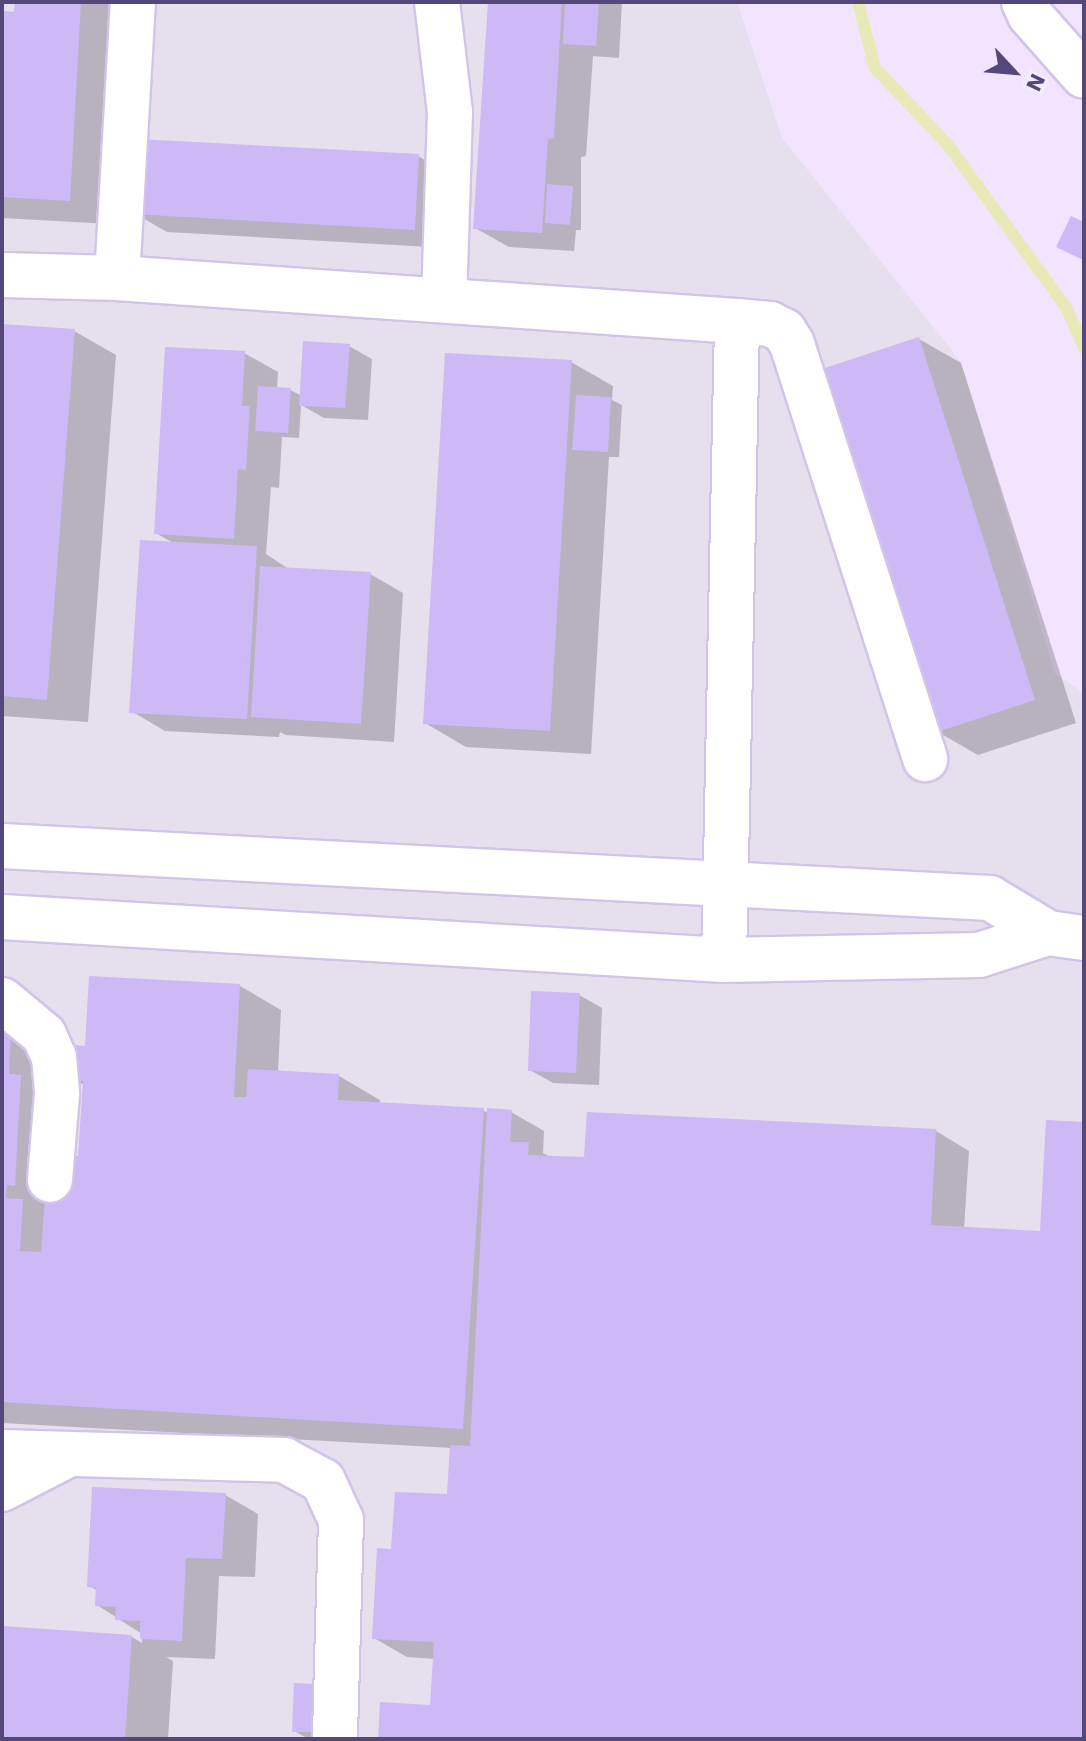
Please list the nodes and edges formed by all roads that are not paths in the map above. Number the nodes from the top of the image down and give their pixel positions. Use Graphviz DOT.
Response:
graph roads {
  1 [pos="133,2"];
  2 [pos="437,2"];
  3 [pos="1024,2"];
  4 [pos="1084,76"];
  5 [pos="2,275"];
  6 [pos="117,278"];
  7 [pos="444,300"];
  8 [pos="737,321"];
  9 [pos="925,759"];
  10 [pos="2,846"];
  11 [pos="725,884"];
  12 [pos="2,917"];
  13 [pos="1066,935"];
  14 [pos="724,960"];
  15 [pos="2,1000"];
  16 [pos="50,1180"];
  17 [pos="2,1452"];
  18 [pos="70,1454"];
  19 [pos="2,1489"];
  20 [pos="335,1739"];
  1 -- 6 [label="street"];
  2 -- 7 [label="street"];
  3 -- 4 [label="street"];
  5 -- 6 [label="street"];
  6 -- 7 [label="street"];
  7 -- 8 [label="street"];
  8 -- 9 [label="street"];
  8 -- 11 [label="street"];
  10 -- 11 [label="street"];
  11 -- 13 [label="street"];
  11 -- 14 [label="street"];
  12 -- 14 [label="street"];
  13 -- 14 [label="street"];
  15 -- 16 [label="street"];
  17 -- 18 [label="street"];
  18 -- 19 [label="street"];
  18 -- 20 [label="street"];
}
